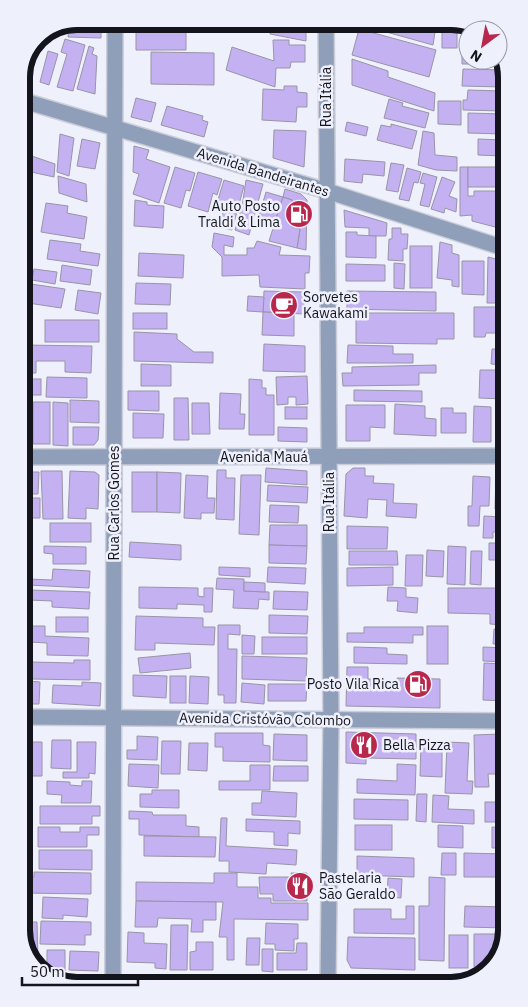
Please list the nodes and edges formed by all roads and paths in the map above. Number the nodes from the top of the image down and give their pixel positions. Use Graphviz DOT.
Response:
graph roads {
  1 [pos="115,30"];
  2 [pos="326,30"];
  3 [pos="30,102"];
  4 [pos="116,127"];
  5 [pos="327,191"];
  6 [pos="498,246"];
  7 [pos="498,456"];
  8 [pos="30,457"];
  9 [pos="329,457"];
  10 [pos="114,458"];
  11 [pos="30,717"];
  12 [pos="114,718"];
  13 [pos="331,720"];
  14 [pos="498,721"];
  15 [pos="113,977"];
  16 [pos="328,977"];
  1 -- 4 [label="street, Rua Carlos Gomes"];
  2 -- 5 [label="street, Rua Itália"];
  3 -- 4 [label="street, Avenida Bandeirantes"];
  4 -- 5 [label="street, Avenida Bandeirantes"];
  4 -- 10 [label="street, Rua Carlos Gomes"];
  5 -- 6 [label="street, Avenida Bandeirantes"];
  5 -- 9 [label="street, Rua Itália"];
  7 -- 9 [label="street, Avenida Mauá"];
  8 -- 10 [label="street, Avenida Mauá"];
  9 -- 10 [label="street, Avenida Mauá"];
  9 -- 13 [label="street, Rua Itália"];
  10 -- 12 [label="street, Rua Carlos Gomes"];
  11 -- 12 [label="street, Avenida Cristóvão Colombo"];
  12 -- 13 [label="street, Avenida Cristóvão Colombo"];
  12 -- 15 [label="street, Rua Carlos Gomes"];
  13 -- 14 [label="street, Avenida Cristóvão Colombo"];
  13 -- 16 [label="street, Rua Itália"];
}
